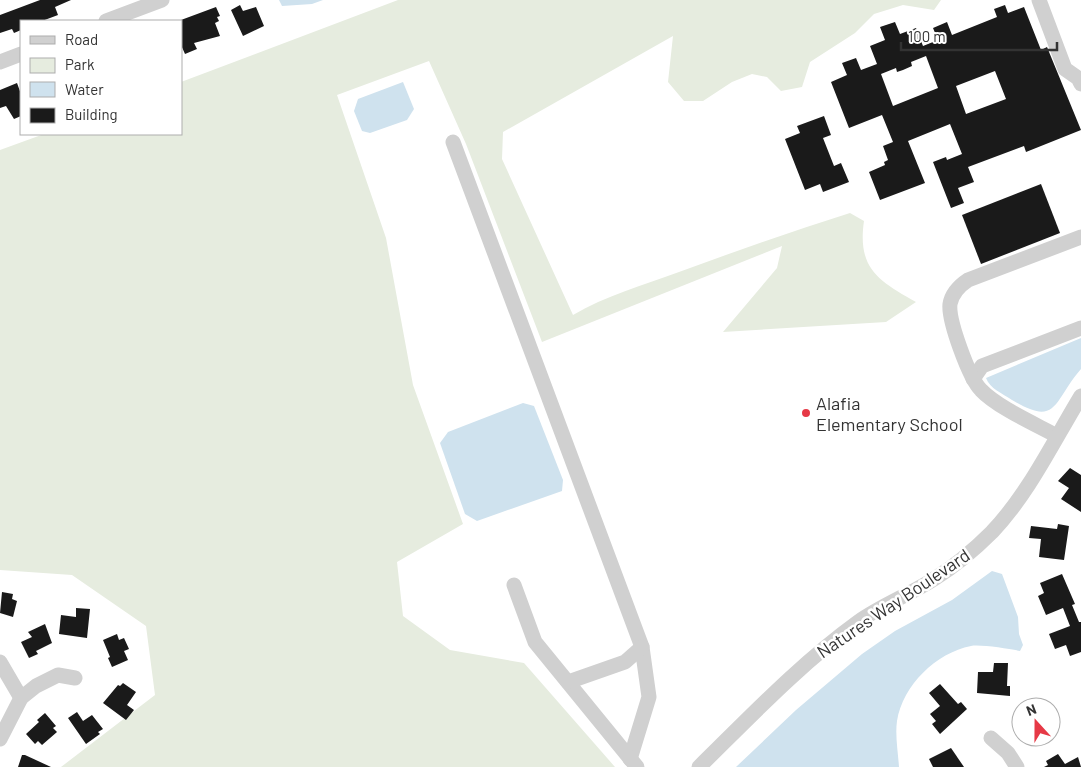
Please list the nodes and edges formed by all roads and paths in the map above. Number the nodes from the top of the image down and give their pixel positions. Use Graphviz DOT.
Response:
graph roads {
  1 [pos="162,0"];
  2 [pos="1038,0"];
  3 [pos="109,20"];
  4 [pos="20,54"];
  5 [pos="0,62"];
  6 [pos="1081,84"];
  7 [pos="453,142"];
  8 [pos="1081,237"];
  9 [pos="1081,328"];
  10 [pos="973,379"];
  11 [pos="1081,396"];
  12 [pos="1057,436"];
  13 [pos="514,586"];
  14 [pos="642,647"];
  15 [pos="0,662"];
  16 [pos="75,678"];
  17 [pos="568,682"];
  18 [pos="21,698"];
  19 [pos="991,738"];
  20 [pos="0,739"];
  21 [pos="634,763"];
  22 [pos="699,767"];
  23 [pos="1017,767"];
  1 -- 3 [label="street"];
  2 -- 6 [label="street"];
  4 -- 5 [label="street"];
  7 -- 14 [label="street"];
  8 -- 10 [label="street"];
  9 -- 10 [label="street"];
  10 -- 12 [label="street"];
  11 -- 12 [label="street, Natures Way Boulevard"];
  12 -- 22 [label="street, Natures Way Boulevard"];
  13 -- 17 [label="street"];
  14 -- 17 [label="street"];
  14 -- 21 [label="street"];
  15 -- 18 [label="street"];
  16 -- 18 [label="street"];
  17 -- 21 [label="street"];
  18 -- 20 [label="street"];
  19 -- 23 [label="street"];
}
